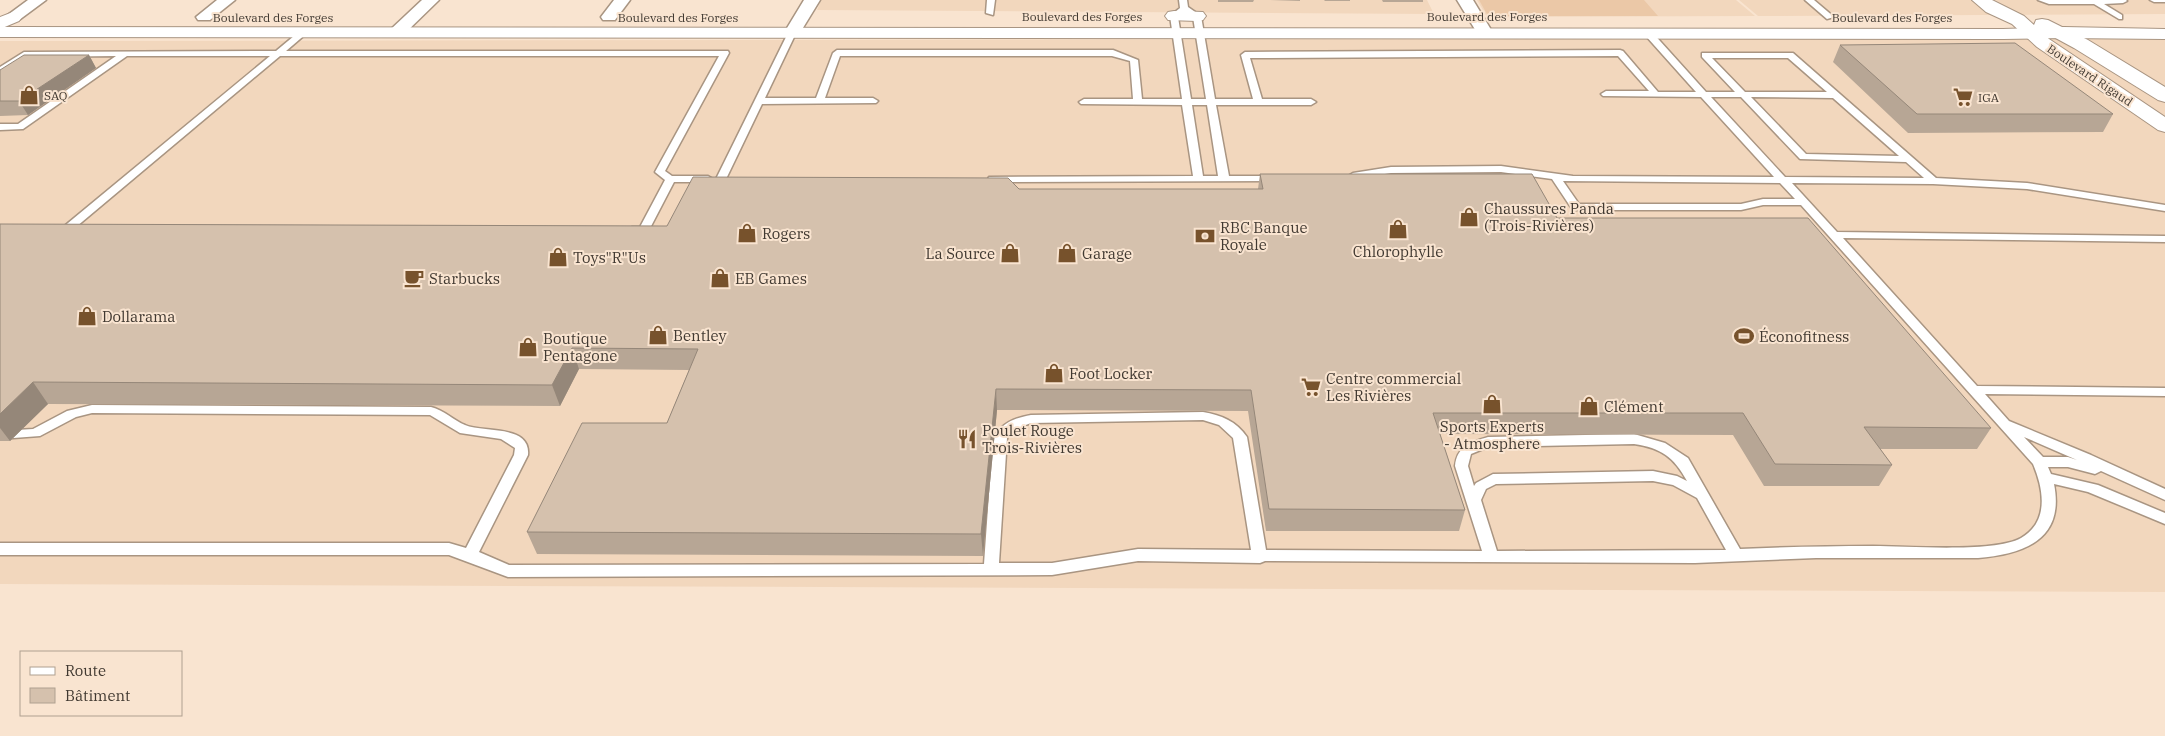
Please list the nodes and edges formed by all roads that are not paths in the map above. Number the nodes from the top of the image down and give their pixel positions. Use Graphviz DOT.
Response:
graph roads {
  1 [pos="38,0"];
  2 [pos="227,0"];
  3 [pos="431,0"];
  4 [pos="622,0"];
  5 [pos="812,0"];
  6 [pos="1465,0"];
  7 [pos="1809,0"];
  8 [pos="2008,0"];
  9 [pos="2042,0"];
  10 [pos="2165,0"];
  11 [pos="2095,1"];
  12 [pos="990,7"];
  13 [pos="1980,8"];
  14 [pos="2120,8"];
  15 [pos="2158,11"];
  16 [pos="1119,16"];
  17 [pos="1156,16"];
  18 [pos="1455,16"];
  19 [pos="1475,16"];
  20 [pos="1494,16"];
  21 [pos="204,17"];
  22 [pos="413,17"];
  23 [pos="609,17"];
  24 [pos="802,17"];
  25 [pos="1801,17"];
  26 [pos="1838,17"];
  27 [pos="2137,17"];
  28 [pos="1190,18"];
  29 [pos="4,19"];
  30 [pos="2028,24"];
  31 [pos="0,32"];
  32 [pos="2054,32"];
  33 [pos="303,33"];
  34 [pos="396,33"];
  35 [pos="792,33"];
  36 [pos="1648,33"];
  37 [pos="1485,34"];
  38 [pos="2165,34"];
  39 [pos="279,53"];
  40 [pos="125,54"];
  41 [pos="0,71"];
  42 [pos="1606,94"];
  43 [pos="1655,94"];
  44 [pos="1703,94"];
  45 [pos="1743,95"];
  46 [pos="1835,95"];
  47 [pos="2165,96"];
  48 [pos="758,101"];
  49 [pos="820,101"];
  50 [pos="873,101"];
  51 [pos="1084,102"];
  52 [pos="1138,102"];
  53 [pos="1187,102"];
  54 [pos="1211,102"];
  55 [pos="1258,102"];
  56 [pos="1311,102"];
  57 [pos="2165,126"];
  58 [pos="0,127"];
  59 [pos="1906,159"];
  60 [pos="1557,177"];
  61 [pos="1339,178"];
  62 [pos="978,179"];
  63 [pos="1198,179"];
  64 [pos="1224,179"];
  65 [pos="1287,179"];
  66 [pos="1781,179"];
  67 [pos="670,180"];
  68 [pos="1933,181"];
  69 [pos="1805,202"];
  70 [pos="2165,208"];
  71 [pos="83,230"];
  72 [pos="624,230"];
  73 [pos="1835,236"];
  74 [pos="2165,239"];
  75 [pos="1974,390"];
  76 [pos="2165,392"];
  77 [pos="2004,423"];
  78 [pos="0,435"];
  79 [pos="2039,462"];
  80 [pos="2047,478"];
  81 [pos="2131,480"];
  82 [pos="2165,495"];
  83 [pos="1704,499"];
  84 [pos="1474,505"];
  85 [pos="2165,519"];
  86 [pos="0,549"];
  87 [pos="470,555"];
  88 [pos="1736,555"];
  89 [pos="1260,557"];
  90 [pos="1491,557"];
  91 [pos="991,570"];
  1 -- 29 [label="street"];
  2 -- 21 [label="street"];
  3 -- 22 [label="street"];
  4 -- 23 [label="street"];
  5 -- 24 [label="street"];
  6 -- 19 [label="street"];
  7 -- 26 [label="lane"];
  8 -- 30 [label="main road, Boulevard Rigaud"];
  9 -- 11 [label="lane"];
  10 -- 15 [label="lane"];
  11 -- 14 [label="lane"];
  11 -- 14 [label="lane"];
  12 -- 16 [label="main road, Boulevard des Forges"];
  12 -- 24 [label="main road, Boulevard des Forges"];
  13 -- 30 [label="main road, Boulevard des Forges"];
  14 -- 27 [label="main road, Boulevard des Forges"];
  14 -- 30 [label="main road, Boulevard des Forges"];
  17 -- 28 [label="main road, Boulevard des Forges"];
  18 -- 19 [label="main road, Boulevard des Forges"];
  19 -- 20 [label="main road, Boulevard des Forges"];
  19 -- 37 [label="street"];
  21 -- 22 [label="main road, Boulevard des Forges"];
  21 -- 29 [label="main road, Boulevard des Forges"];
  22 -- 23 [label="main road, Boulevard des Forges"];
  22 -- 34 [label="street"];
  23 -- 24 [label="main road, Boulevard des Forges"];
  24 -- 35 [label="street"];
  25 -- 26 [label="main road, Boulevard des Forges"];
  28 -- 35 [label="main road, Boulevard des Forges"];
  28 -- 37 [label="main road, Boulevard des Forges"];
  28 -- 53 [label="lane"];
  28 -- 54 [label="lane"];
  30 -- 32 [label="main road, Boulevard des Forges"];
  30 -- 36 [label="main road, Boulevard des Forges"];
  30 -- 57 [label="main road, Boulevard Rigaud"];
  31 -- 33 [label="main road, Boulevard des Forges"];
  32 -- 38 [label="main road, Boulevard des Forges"];
  32 -- 47 [label="main road, Boulevard Rigaud"];
  33 -- 34 [label="main road, Boulevard des Forges"];
  33 -- 39 [label="lane"];
  34 -- 35 [label="main road, Boulevard des Forges"];
  35 -- 48 [label="lane"];
  36 -- 37 [label="main road, Boulevard des Forges"];
  36 -- 44 [label="lane"];
  39 -- 40 [label="lane"];
  39 -- 67 [label="lane"];
  39 -- 71 [label="lane"];
  40 -- 41 [label="lane"];
  40 -- 58 [label="lane"];
  42 -- 43 [label="lane"];
  43 -- 44 [label="lane"];
  43 -- 55 [label="lane"];
  44 -- 45 [label="lane"];
  44 -- 66 [label="lane"];
  45 -- 46 [label="lane"];
  45 -- 46 [label="lane"];
  45 -- 59 [label="lane"];
  46 -- 59 [label="lane"];
  48 -- 49 [label="lane"];
  48 -- 67 [label="lane"];
  49 -- 50 [label="lane"];
  49 -- 52 [label="lane"];
  51 -- 52 [label="lane"];
  52 -- 53 [label="lane"];
  53 -- 54 [label="lane"];
  53 -- 63 [label="lane"];
  54 -- 55 [label="lane"];
  54 -- 64 [label="lane"];
  55 -- 56 [label="lane"];
  59 -- 68 [label="lane"];
  60 -- 61 [label="lane"];
  60 -- 66 [label="lane"];
  60 -- 69 [label="lane"];
  62 -- 63 [label="lane"];
  63 -- 64 [label="lane"];
  64 -- 65 [label="lane"];
  66 -- 68 [label="lane"];
  66 -- 69 [label="lane"];
  67 -- 72 [label="lane"];
  68 -- 70 [label="lane"];
  69 -- 73 [label="lane"];
  73 -- 74 [label="lane"];
  73 -- 75 [label="lane"];
  75 -- 76 [label="lane"];
  75 -- 77 [label="lane"];
  77 -- 79 [label="lane"];
  77 -- 81 [label="lane"];
  78 -- 87 [label="lane"];
  79 -- 80 [label="lane"];
  79 -- 81 [label="lane"];
  80 -- 85 [label="lane"];
  80 -- 88 [label="lane"];
  81 -- 82 [label="lane"];
  83 -- 84 [label="lane"];
  83 -- 84 [label="lane"];
  83 -- 88 [label="lane"];
  84 -- 90 [label="lane"];
  86 -- 87 [label="lane"];
  87 -- 91 [label="lane"];
  88 -- 90 [label="lane"];
  89 -- 90 [label="lane"];
  89 -- 91 [label="lane"];
  89 -- 91 [label="lane"];
}
